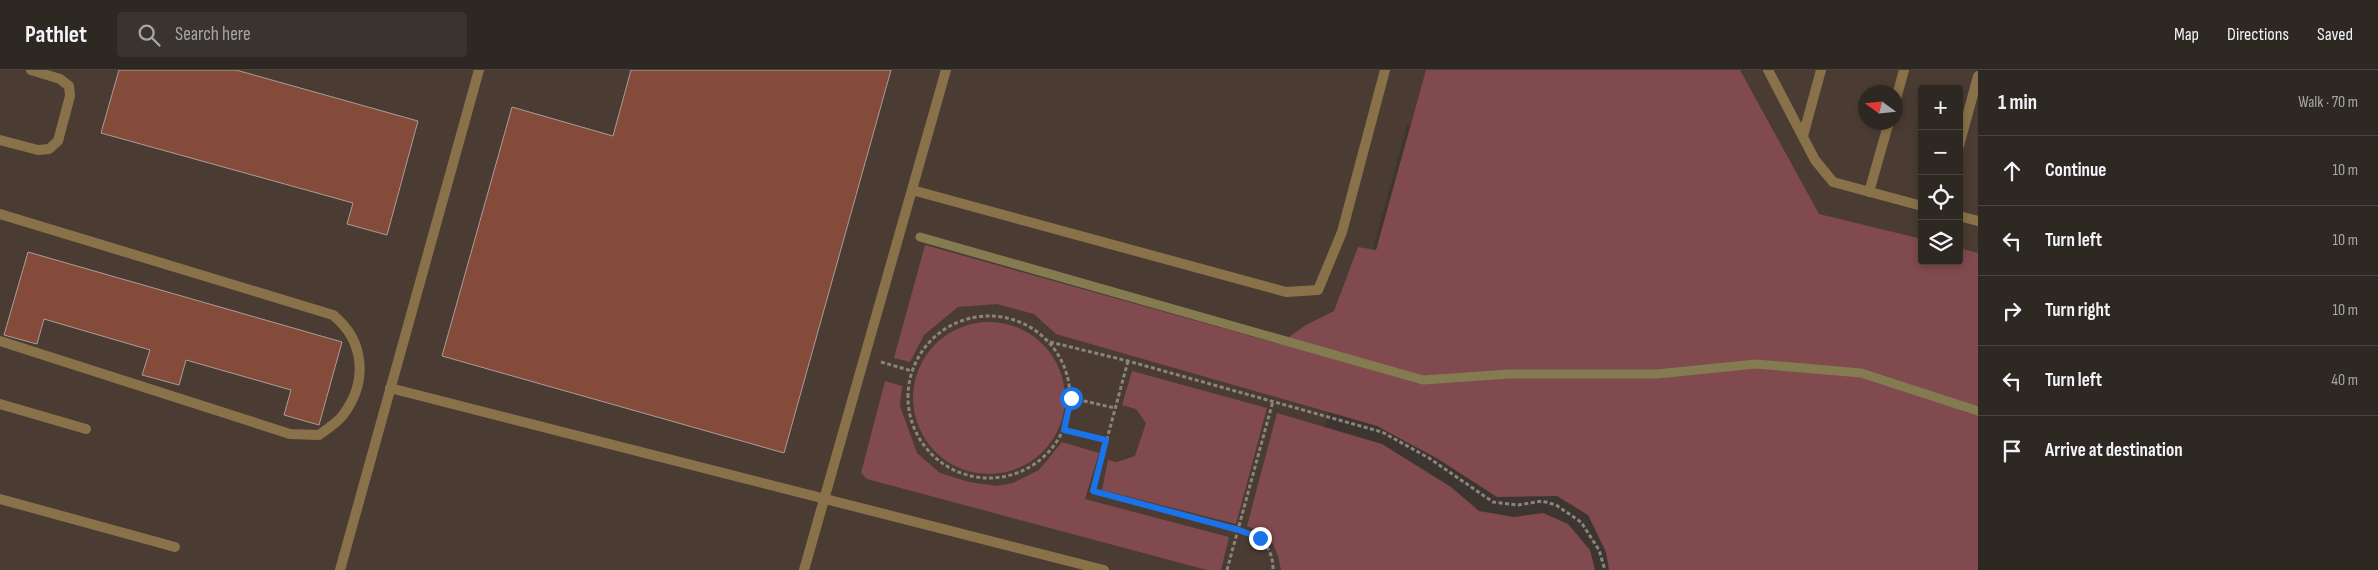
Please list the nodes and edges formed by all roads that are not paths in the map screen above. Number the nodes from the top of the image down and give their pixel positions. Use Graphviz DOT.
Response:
graph roads {
  1 [pos="31,70"];
  2 [pos="479,70"];
  3 [pos="946,70"];
  4 [pos="1385,70"];
  5 [pos="1768,70"];
  6 [pos="1822,70"];
  7 [pos="1904,70"];
  8 [pos="1978,76"];
  9 [pos="1900,85"];
  10 [pos="1887,130"];
  11 [pos="1963,131"];
  12 [pos="1803,136"];
  13 [pos="0,140"];
  14 [pos="912,190"];
  15 [pos="1869,192"];
  16 [pos="1918,205"];
  17 [pos="0,214"];
  18 [pos="1963,217"];
  19 [pos="1978,221"];
  20 [pos="0,341"];
  21 [pos="390,388"];
  22 [pos="0,404"];
  23 [pos="86,430"];
  24 [pos="824,498"];
  25 [pos="0,499"];
  26 [pos="174,547"];
  27 [pos="340,570"];
  28 [pos="804,570"];
  29 [pos="1104,570"];
  1 -- 13 [label="lane"];
  2 -- 21 [label="lane"];
  3 -- 14 [label="lane"];
  4 -- 14 [label="lane"];
  5 -- 12 [label="lane"];
  6 -- 12 [label="lane"];
  7 -- 9 [label="lane"];
  8 -- 11 [label="lane"];
  10 -- 15 [label="lane"];
  12 -- 15 [label="lane"];
  14 -- 24 [label="lane"];
  15 -- 16 [label="lane"];
  17 -- 20 [label="lane"];
  18 -- 19 [label="lane"];
  21 -- 24 [label="lane"];
  21 -- 27 [label="lane"];
  22 -- 23 [label="lane"];
  24 -- 28 [label="lane"];
  24 -- 29 [label="lane"];
  25 -- 26 [label="lane"];
}
